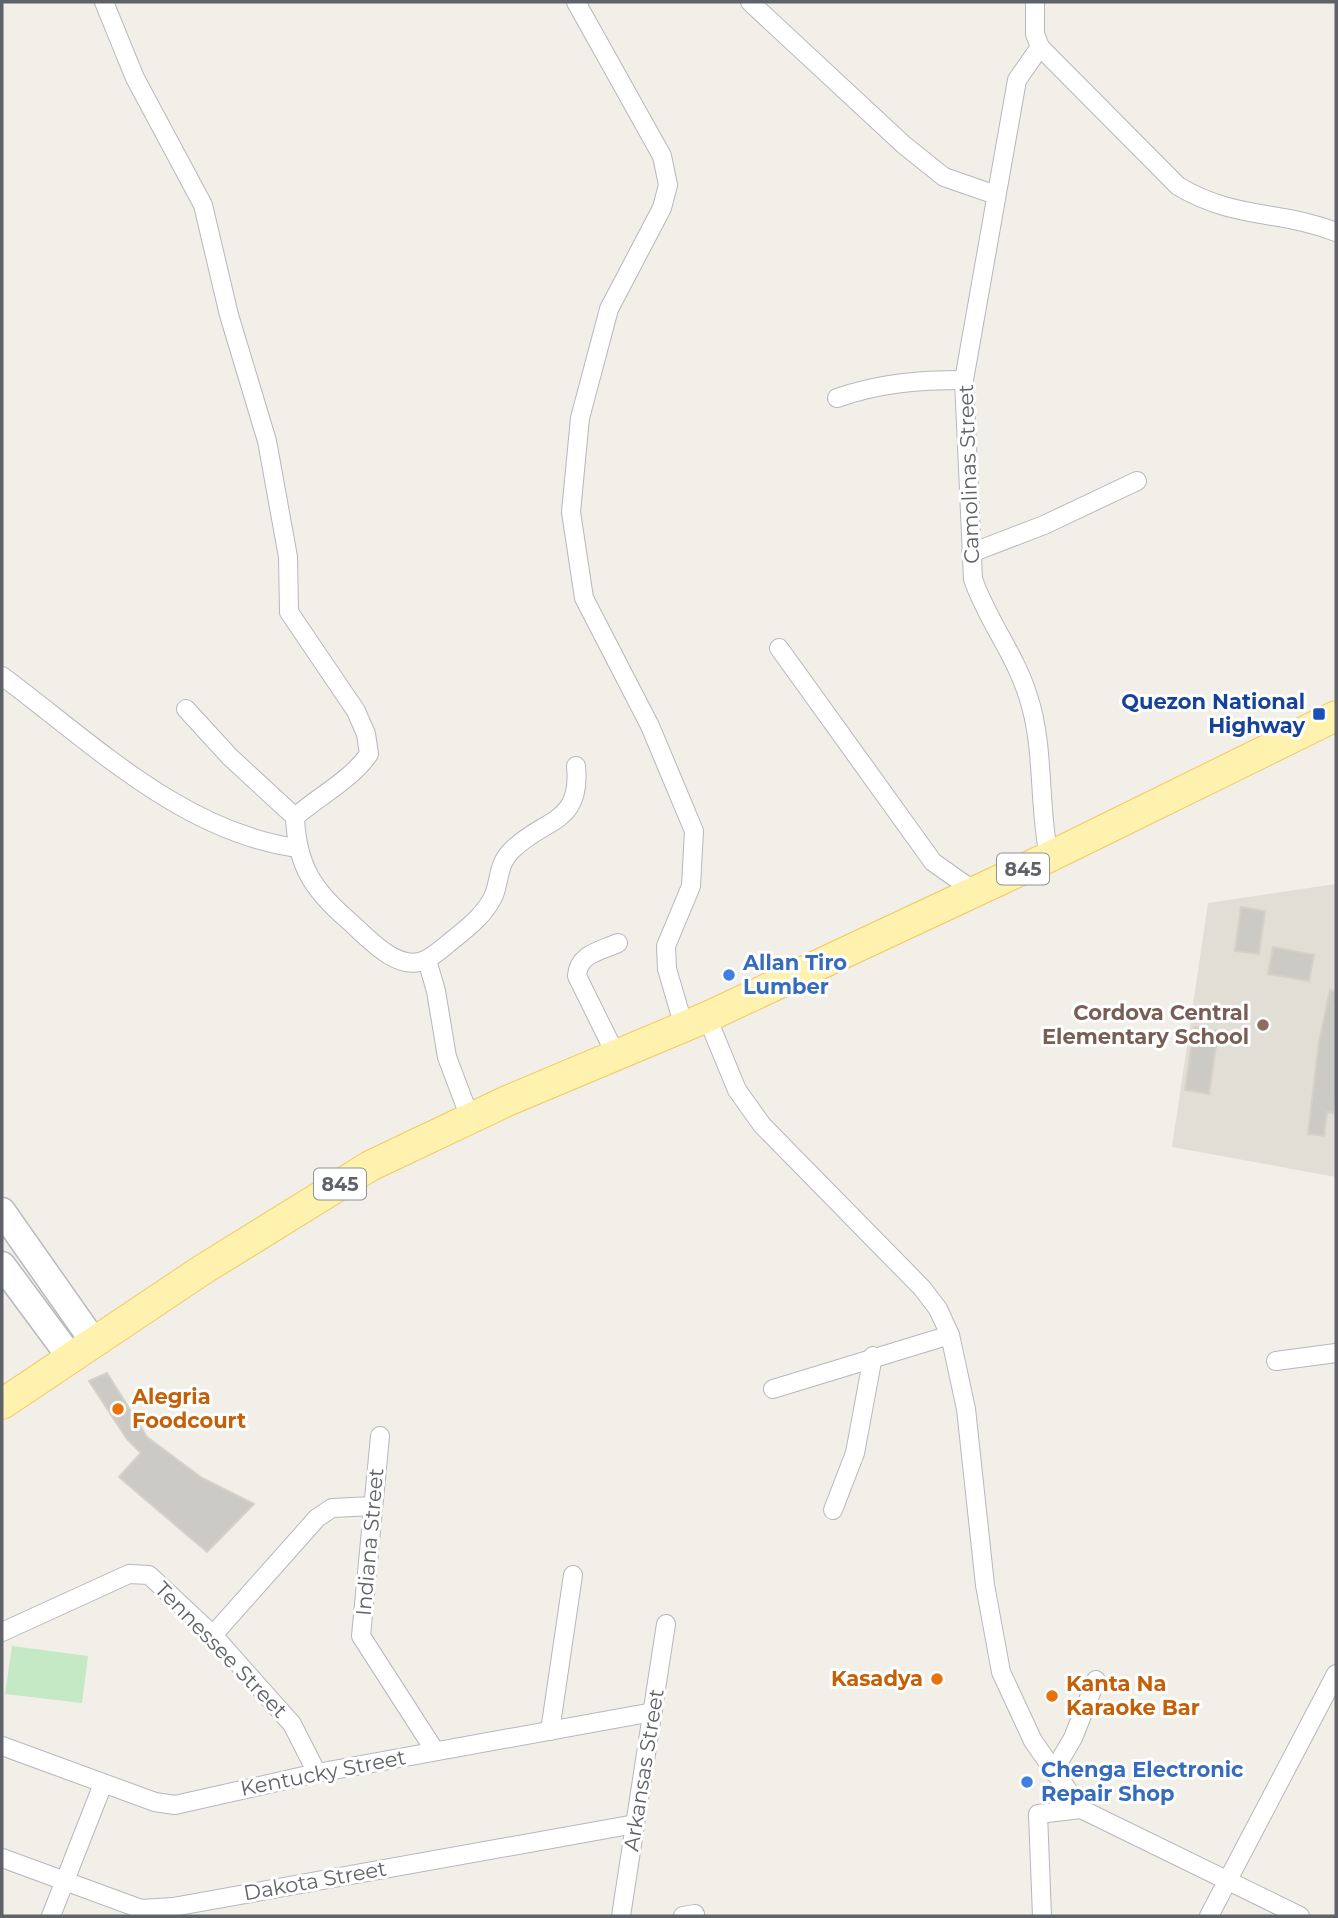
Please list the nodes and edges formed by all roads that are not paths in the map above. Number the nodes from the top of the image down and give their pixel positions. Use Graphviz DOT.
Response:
graph roads {
  1 [pos="104,2"];
  2 [pos="576,2"];
  3 [pos="750,2"];
  4 [pos="1035,2"];
  5 [pos="1040,47"];
  6 [pos="996,195"];
  7 [pos="1336,232"];
  8 [pos="964,380"];
  9 [pos="837,398"];
  10 [pos="1137,481"];
  11 [pos="971,553"];
  12 [pos="779,649"];
  13 [pos="2,676"];
  14 [pos="186,709"];
  15 [pos="1336,716"];
  16 [pos="576,766"];
  17 [pos="295,817"];
  18 [pos="297,848"];
  19 [pos="1048,857"];
  20 [pos="974,891"];
  21 [pos="618,943"];
  22 [pos="427,960"];
  23 [pos="696,1022"];
  24 [pos="616,1055"];
  25 [pos="470,1118"];
  26 [pos="2,1211"];
  27 [pos="2,1265"];
  28 [pos="950,1335"];
  29 [pos="82,1350"];
  30 [pos="1336,1353"];
  31 [pos="873,1356"];
  32 [pos="1276,1361"];
  33 [pos="773,1389"];
  34 [pos="2,1404"];
  35 [pos="380,1436"];
  36 [pos="373,1506"];
  37 [pos="833,1510"];
  38 [pos="573,1575"];
  39 [pos="666,1623"];
  40 [pos="2,1632"];
  41 [pos="212,1635"];
  42 [pos="1336,1674"];
  43 [pos="1096,1680"];
  44 [pos="653,1712"];
  45 [pos="550,1731"];
  46 [pos="2,1746"];
  47 [pos="435,1751"];
  48 [pos="1053,1772"];
  49 [pos="317,1773"];
  50 [pos="103,1784"];
  51 [pos="1081,1809"];
  52 [pos="635,1824"];
  53 [pos="2,1858"];
  54 [pos="64,1882"];
  55 [pos="1226,1882"];
  56 [pos="51,1916"];
  57 [pos="621,1916"];
  58 [pos="1042,1916"];
  59 [pos="1209,1916"];
  60 [pos="1300,1916"];
  1 -- 17 [label="street"];
  2 -- 23 [label="street"];
  3 -- 6 [label="street"];
  4 -- 5 [label="street"];
  5 -- 6 [label="street, Camolinas Street"];
  5 -- 7 [label="street"];
  6 -- 8 [label="street, Camolinas Street"];
  8 -- 9 [label="street"];
  8 -- 11 [label="street, Camolinas Street"];
  10 -- 11 [label="street"];
  11 -- 19 [label="street, Camolinas Street"];
  12 -- 20 [label="street"];
  13 -- 18 [label="street"];
  14 -- 17 [label="street"];
  15 -- 19 [label="main road, 845"];
  16 -- 22 [label="street"];
  17 -- 18 [label="street"];
  18 -- 22 [label="street"];
  19 -- 20 [label="main road, 845"];
  20 -- 23 [label="main road, 845"];
  21 -- 24 [label="street"];
  22 -- 25 [label="street"];
  23 -- 24 [label="main road, 845"];
  23 -- 28 [label="street"];
  24 -- 25 [label="main road, 845"];
  25 -- 29 [label="main road, 845"];
  26 -- 29 [label="street"];
  27 -- 29 [label="street"];
  28 -- 31 [label="street"];
  28 -- 48 [label="street"];
  29 -- 34 [label="main road, 845"];
  30 -- 32 [label="street"];
  31 -- 33 [label="street"];
  31 -- 37 [label="street"];
  35 -- 36 [label="street, Indiana Street"];
  36 -- 41 [label="street"];
  36 -- 47 [label="street, Indiana Street"];
  38 -- 45 [label="street"];
  39 -- 44 [label="street, Arkansas Street"];
  40 -- 41 [label="street, Tennessee Street"];
  41 -- 49 [label="street, Tennessee Street"];
  42 -- 55 [label="street"];
  43 -- 48 [label="street"];
  44 -- 45 [label="street, Kentucky Street"];
  44 -- 52 [label="street, Arkansas Street"];
  45 -- 47 [label="street, Kentucky Street"];
  46 -- 50 [label="street, Kentucky Street"];
  47 -- 49 [label="street, Kentucky Street"];
  48 -- 51 [label="street"];
  49 -- 50 [label="street, Kentucky Street"];
  50 -- 54 [label="street"];
  51 -- 55 [label="street"];
  51 -- 58 [label="street"];
  52 -- 54 [label="street, Dakota Street"];
  52 -- 57 [label="street, Arkansas Street"];
  53 -- 54 [label="street, Dakota Street"];
  54 -- 56 [label="street"];
  55 -- 59 [label="street"];
  55 -- 60 [label="street"];
}
